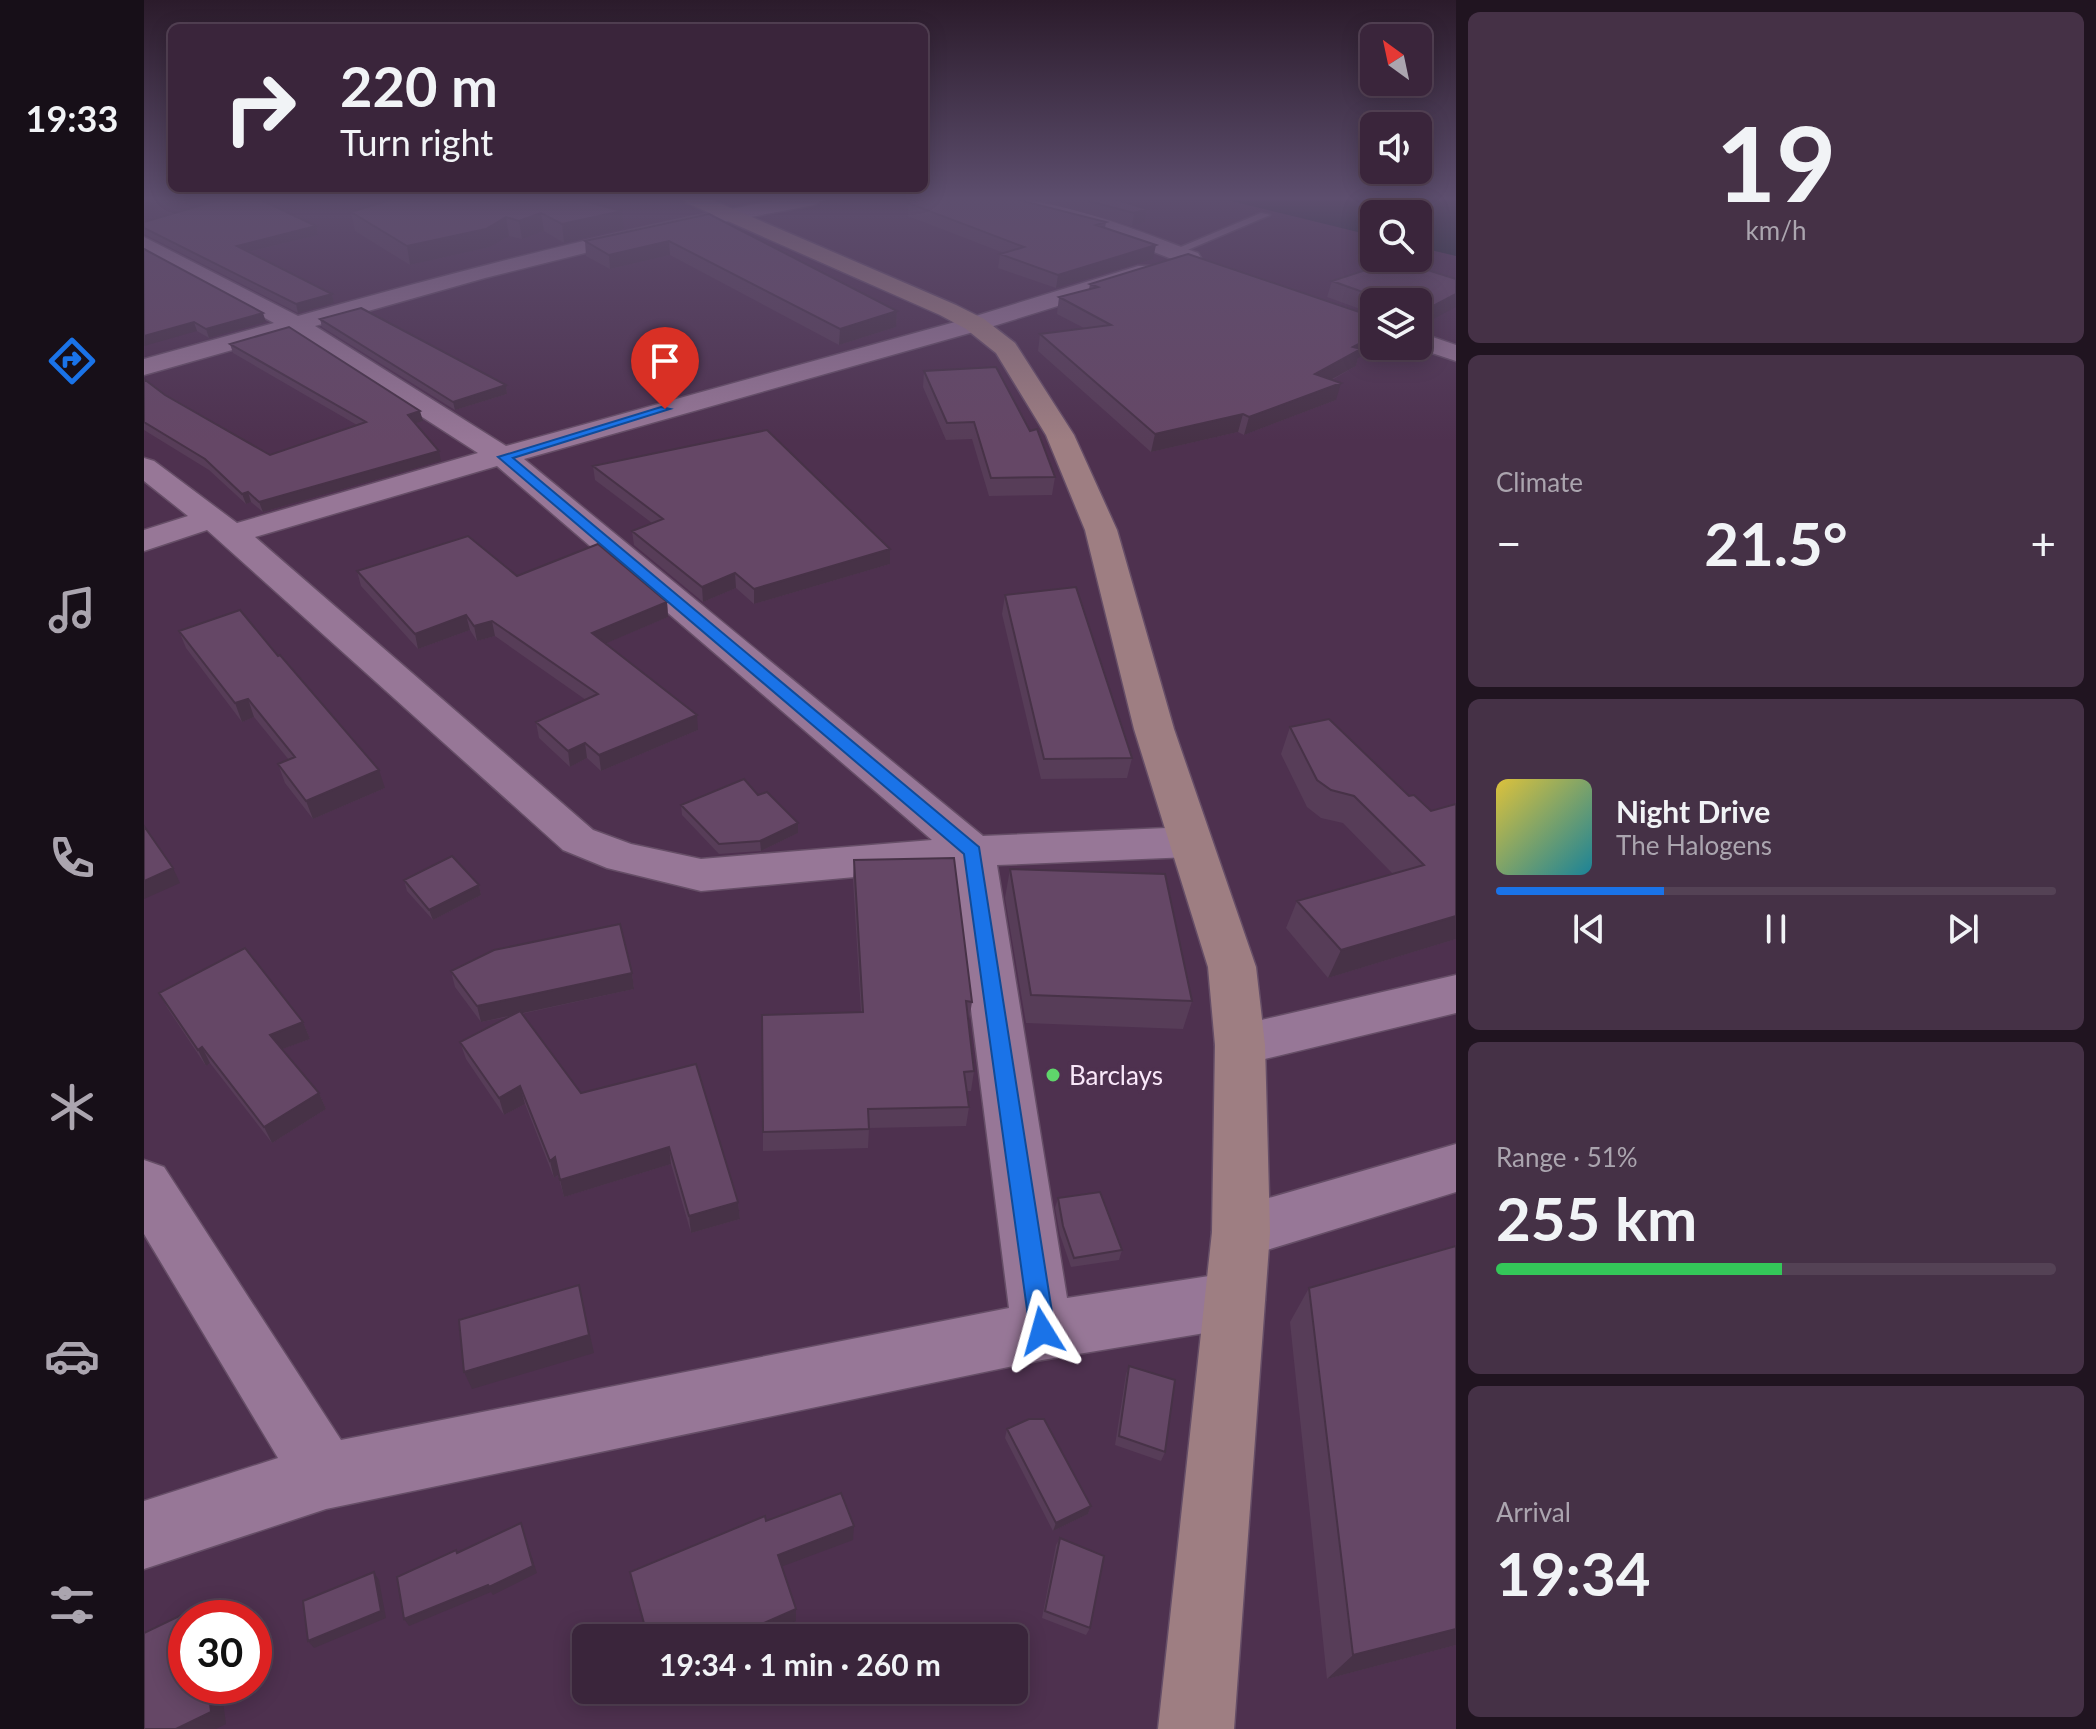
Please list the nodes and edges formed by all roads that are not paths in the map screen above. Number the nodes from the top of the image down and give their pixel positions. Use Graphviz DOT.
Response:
graph roads {
  1 [pos="212,280"];
  2 [pos="454,280"];
  3 [pos="876,280"];
  4 [pos="1108,280"];
  5 [pos="975,324"];
  6 [pos="296,325"];
  7 [pos="1432,345"];
  8 [pos="1456,353"];
  9 [pos="144,367"];
  10 [pos="504,457"];
  11 [pos="144,467"];
  12 [pos="222,526"];
  13 [pos="144,541"];
  14 [pos="1190,842"];
  15 [pos="973,851"];
  16 [pos="1456,994"];
  17 [pos="1240,1045"];
  18 [pos="1456,1168"];
  19 [pos="144,1184"];
  20 [pos="1241,1232"];
  21 [pos="1235,1300"];
  22 [pos="1042,1331"];
  23 [pos="326,1476"];
  24 [pos="144,1535"];
  25 [pos="1196,1729"];
  1 -- 6 [label="street"];
  2 -- 6 [label="street"];
  3 -- 5 [label="street"];
  4 -- 5 [label="street"];
  5 -- 10 [label="street"];
  5 -- 14 [label="street"];
  6 -- 9 [label="street"];
  6 -- 10 [label="street"];
  7 -- 8 [label="street"];
  10 -- 12 [label="street"];
  10 -- 15 [label="street"];
  11 -- 12 [label="street"];
  12 -- 13 [label="street"];
  12 -- 15 [label="street"];
  14 -- 15 [label="street"];
  14 -- 17 [label="street"];
  15 -- 22 [label="street"];
  16 -- 17 [label="street"];
  17 -- 20 [label="street"];
  18 -- 20 [label="street"];
  19 -- 23 [label="street"];
  20 -- 21 [label="street"];
  21 -- 22 [label="street"];
  21 -- 25 [label="street"];
  22 -- 23 [label="street"];
  23 -- 24 [label="street"];
}
